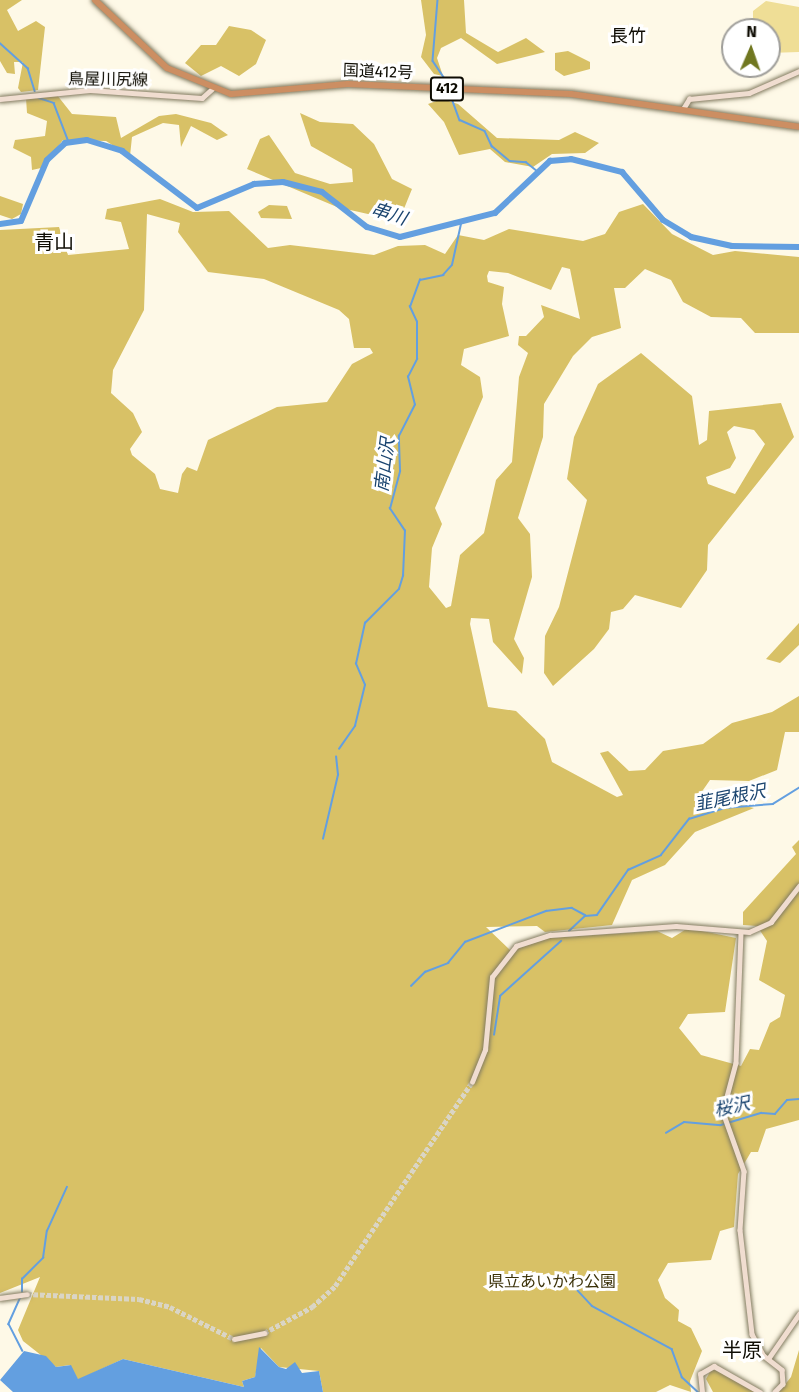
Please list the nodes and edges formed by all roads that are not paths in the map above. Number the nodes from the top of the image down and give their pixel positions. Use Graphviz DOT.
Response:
graph roads {
  1 [pos="95,0"];
  2 [pos="799,71"];
  3 [pos="212,89"];
  4 [pos="0,99"];
  5 [pos="683,109"];
  6 [pos="799,127"];
  7 [pos="799,886"];
  8 [pos="741,933"];
  9 [pos="472,1083"];
  10 [pos="26,1294"];
  11 [pos="0,1298"];
  12 [pos="799,1314"];
  13 [pos="264,1333"];
  14 [pos="234,1339"];
  15 [pos="768,1359"];
  16 [pos="701,1391"];
  17 [pos="760,1392"];
  18 [pos="776,1392"];
  1 -- 3 [label="highway, 国道412号 / 412"];
  2 -- 5 [label="street"];
  3 -- 4 [label="street, 鳥屋川尻線"];
  3 -- 5 [label="highway, 国道412号 / 412"];
  5 -- 6 [label="highway, 国道412号 / 412"];
  7 -- 8 [label="street"];
  8 -- 9 [label="street"];
  8 -- 15 [label="street"];
  10 -- 11 [label="street"];
  12 -- 15 [label="street"];
  13 -- 14 [label="street"];
  15 -- 18 [label="street"];
  16 -- 17 [label="street"];
}
